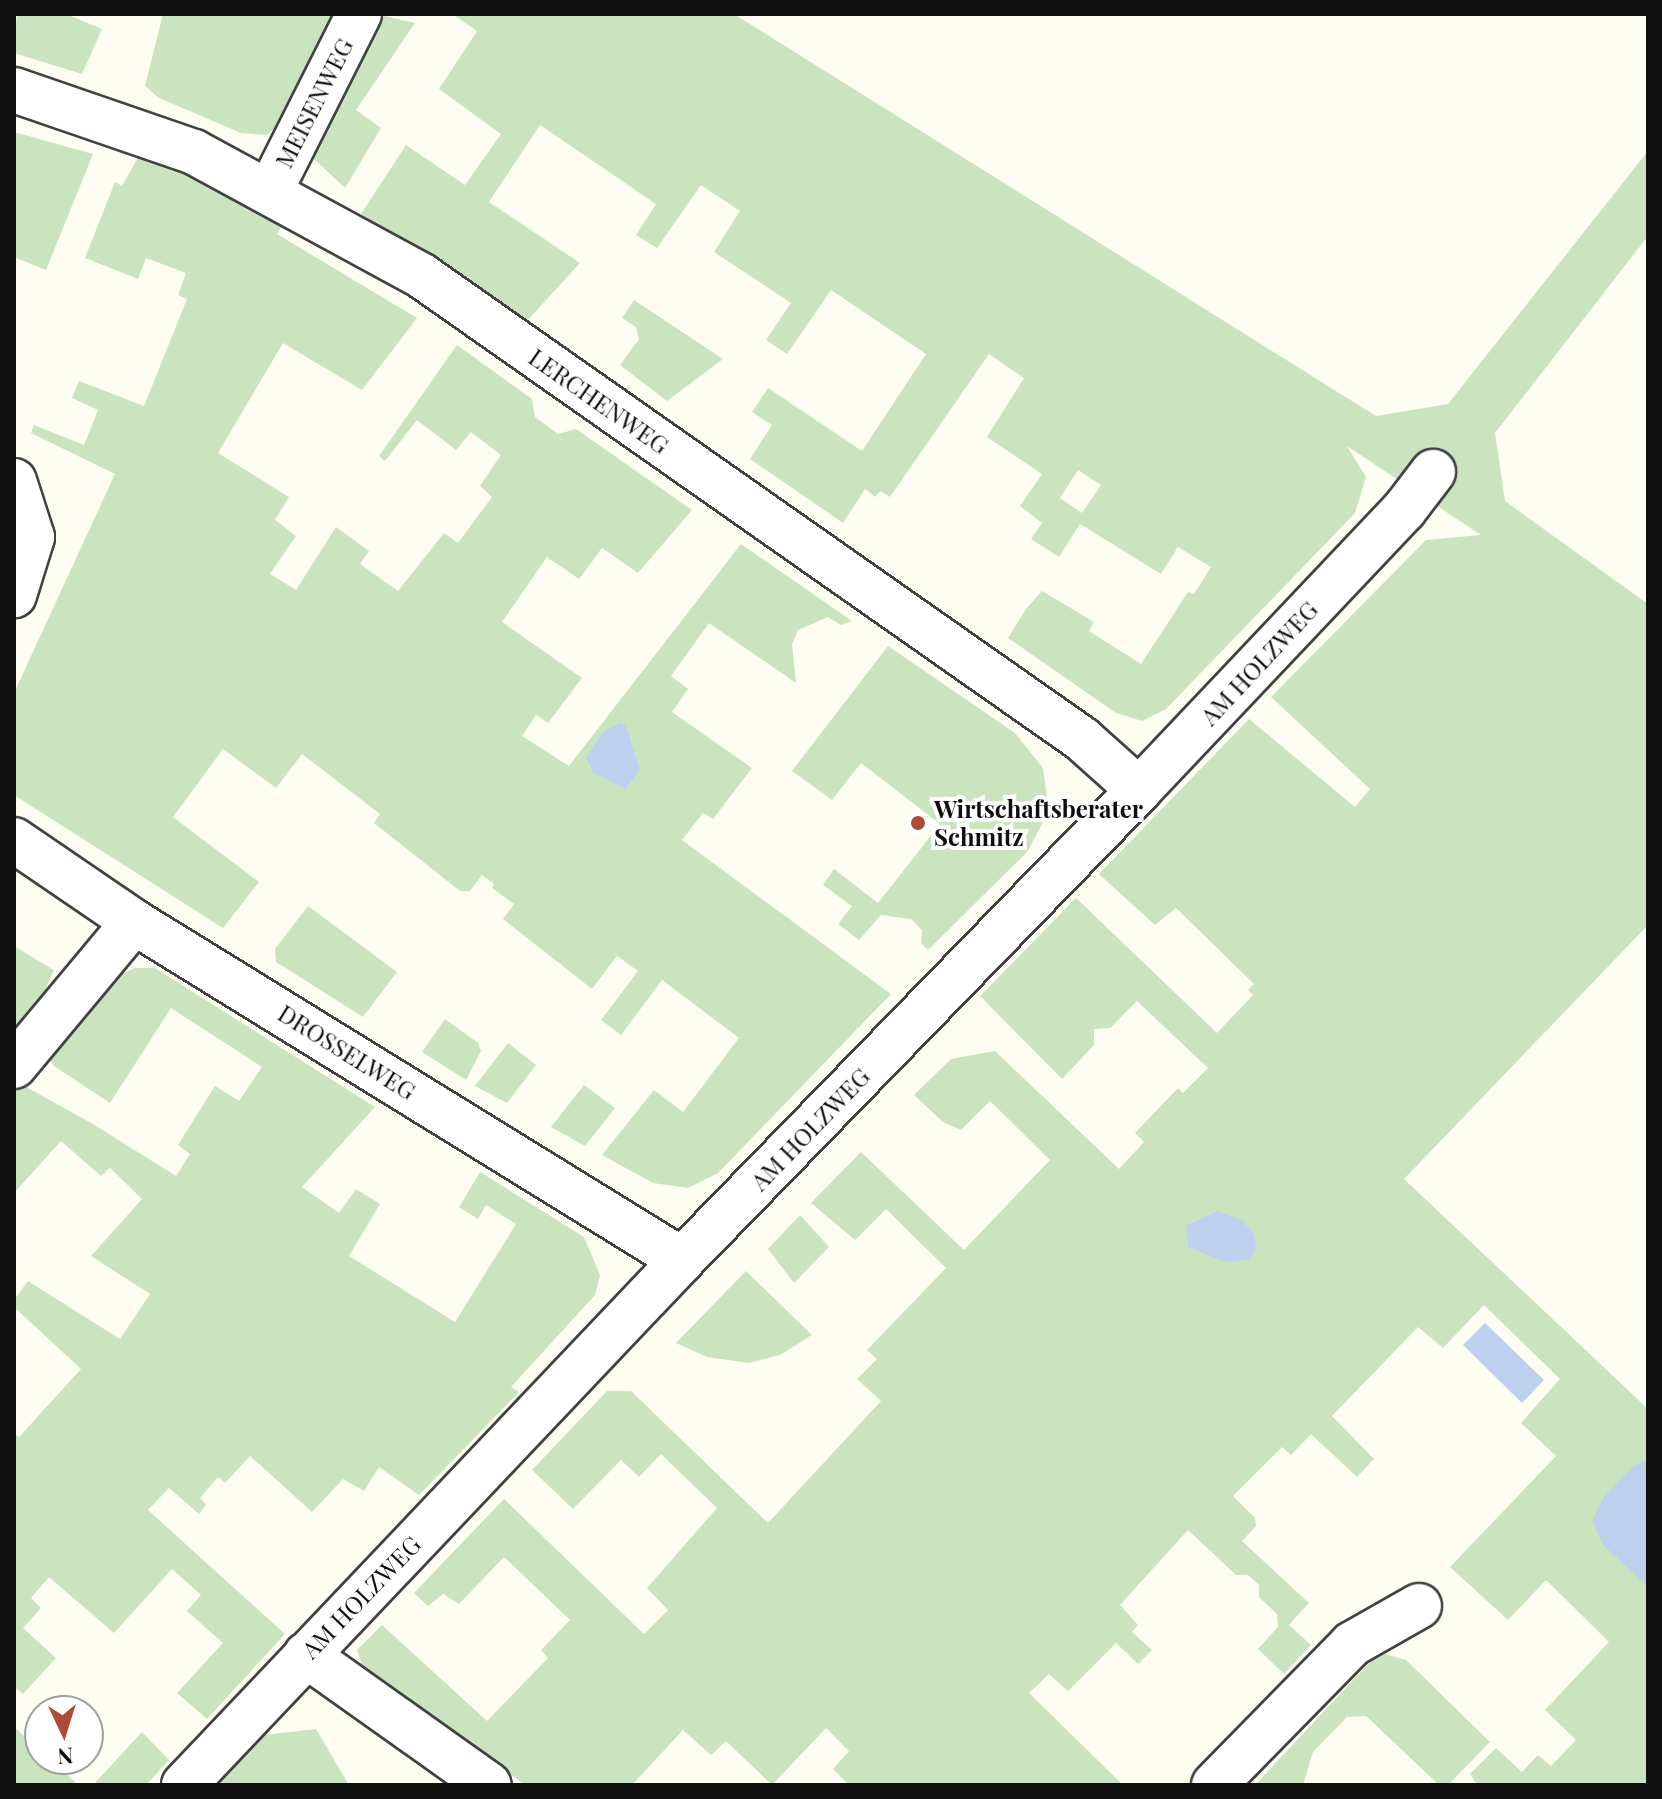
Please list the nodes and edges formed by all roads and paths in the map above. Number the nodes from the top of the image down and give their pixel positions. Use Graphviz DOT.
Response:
graph roads {
  1 [pos="359,14"];
  2 [pos="14,90"];
  3 [pos="270,191"];
  4 [pos="1433,472"];
  5 [pos="14,481"];
  6 [pos="14,595"];
  7 [pos="1139,790"];
  8 [pos="14,840"];
  9 [pos="134,922"];
  10 [pos="14,1066"];
  11 [pos="682,1260"];
  12 [pos="1419,1606"];
  13 [pos="306,1655"];
  14 [pos="184,1785"];
  15 [pos="489,1785"];
  16 [pos="1214,1785"];
  1 -- 3 [label="street, MEISENWEG"];
  2 -- 3 [label="street, LERCHENWEG"];
  3 -- 7 [label="street, LERCHENWEG"];
  4 -- 7 [label="street, AM HOLZWEG"];
  5 -- 6 [label="street"];
  7 -- 11 [label="street, AM HOLZWEG"];
  8 -- 9 [label="street, DROSSELWEG"];
  9 -- 10 [label="street"];
  9 -- 11 [label="street, DROSSELWEG"];
  11 -- 13 [label="street, AM HOLZWEG"];
  12 -- 16 [label="street"];
  13 -- 14 [label="street, AM HOLZWEG"];
  13 -- 15 [label="street"];
}
